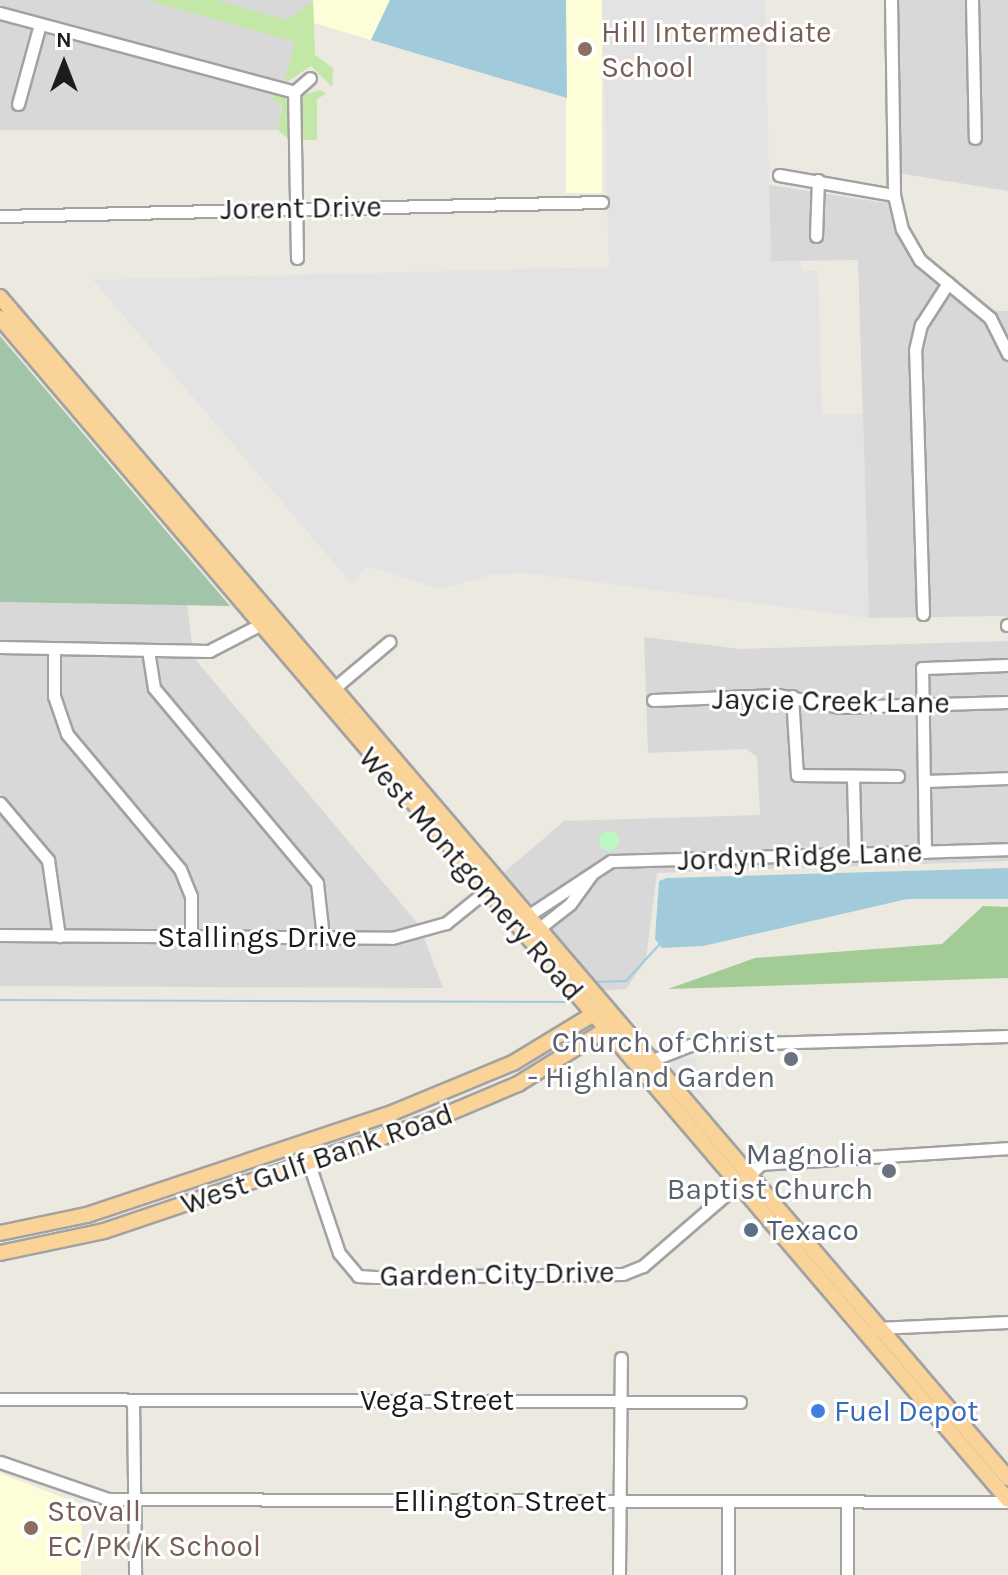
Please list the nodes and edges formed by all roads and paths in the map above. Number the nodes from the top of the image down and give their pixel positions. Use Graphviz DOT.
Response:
graph roads {
  1 [pos="891,0"];
  2 [pos="972,0"];
  3 [pos="0,13"];
  4 [pos="40,24"];
  5 [pos="310,78"];
  6 [pos="294,92"];
  7 [pos="18,104"];
  8 [pos="975,138"];
  9 [pos="779,175"];
  10 [pos="818,180"];
  11 [pos="894,195"];
  12 [pos="602,202"];
  13 [pos="296,208"];
  14 [pos="0,216"];
  15 [pos="816,236"];
  16 [pos="297,258"];
  17 [pos="948,283"];
  18 [pos="0,297"];
  19 [pos="0,318"];
  20 [pos="1008,354"];
  21 [pos="923,614"];
  22 [pos="265,623"];
  23 [pos="389,642"];
  24 [pos="0,647"];
  25 [pos="54,648"];
  26 [pos="148,650"];
  27 [pos="1008,665"];
  28 [pos="332,690"];
  29 [pos="792,696"];
  30 [pos="653,700"];
  31 [pos="1008,702"];
  32 [pos="923,704"];
  33 [pos="898,776"];
  34 [pos="853,778"];
  35 [pos="1008,778"];
  36 [pos="924,781"];
  37 [pos="0,803"];
  38 [pos="1008,849"];
  39 [pos="925,852"];
  40 [pos="855,855"];
  41 [pos="595,870"];
  42 [pos="491,886"];
  43 [pos="526,917"];
  44 [pos="537,930"];
  45 [pos="0,935"];
  46 [pos="59,936"];
  47 [pos="191,937"];
  48 [pos="323,937"];
  49 [pos="598,1012"];
  50 [pos="610,1026"];
  51 [pos="1008,1036"];
  52 [pos="650,1061"];
  53 [pos="459,1088"];
  54 [pos="466,1107"];
  55 [pos="302,1143"];
  56 [pos="1008,1148"];
  57 [pos="308,1163"];
  58 [pos="742,1178"];
  59 [pos="172,1187"];
  60 [pos="179,1207"];
  61 [pos="37,1227"];
  62 [pos="0,1233"];
  63 [pos="40,1246"];
  64 [pos="0,1253"];
  65 [pos="1008,1322"];
  66 [pos="879,1328"];
  67 [pos="860,1329"];
  68 [pos="621,1358"];
  69 [pos="0,1399"];
  70 [pos="133,1400"];
  71 [pos="621,1400"];
  72 [pos="740,1402"];
  73 [pos="0,1462"];
  74 [pos="1008,1478"];
  75 [pos="135,1499"];
  76 [pos="728,1501"];
  77 [pos="847,1501"];
  78 [pos="1008,1501"];
  79 [pos="619,1502"];
  80 [pos="135,1575"];
  81 [pos="619,1575"];
  82 [pos="728,1575"];
  83 [pos="847,1575"];
  1 -- 11 [label="street"];
  2 -- 8 [label="street"];
  3 -- 4 [label="street"];
  4 -- 6 [label="street"];
  4 -- 7 [label="street"];
  5 -- 6 [label="street"];
  6 -- 13 [label="street"];
  9 -- 10 [label="street"];
  10 -- 11 [label="street"];
  10 -- 15 [label="street"];
  11 -- 17 [label="street"];
  12 -- 13 [label="street, Jorent Drive"];
  13 -- 14 [label="street, Jorent Drive"];
  13 -- 16 [label="street"];
  17 -- 20 [label="street"];
  17 -- 21 [label="street"];
  18 -- 22 [label="main road, West Montgomery Road"];
  19 -- 22 [label="main road, West Montgomery Road"];
  22 -- 26 [label="street"];
  22 -- 28 [label="main road, West Montgomery Road"];
  22 -- 42 [label="main road, West Montgomery Road"];
  23 -- 28 [label="street"];
  24 -- 25 [label="street"];
  25 -- 26 [label="street"];
  25 -- 47 [label="street"];
  26 -- 48 [label="street"];
  27 -- 32 [label="street"];
  28 -- 42 [label="main road, West Montgomery Road"];
  29 -- 30 [label="street, Jaycie Creek Lane"];
  29 -- 32 [label="street, Jaycie Creek Lane"];
  29 -- 34 [label="street"];
  31 -- 32 [label="street, Jaycie Creek Lane"];
  32 -- 36 [label="street"];
  33 -- 34 [label="street"];
  34 -- 40 [label="street"];
  35 -- 36 [label="street"];
  36 -- 39 [label="street"];
  37 -- 46 [label="street"];
  38 -- 39 [label="street, Jordyn Ridge Lane"];
  39 -- 40 [label="street, Jordyn Ridge Lane"];
  40 -- 41 [label="street, Jordyn Ridge Lane"];
  41 -- 43 [label="street, Jordyn Ridge Lane"];
  41 -- 44 [label="street"];
  42 -- 43 [label="main road, West Montgomery Road"];
  42 -- 48 [label="street, Stallings Drive"];
  42 -- 49 [label="main road, West Montgomery Road"];
  43 -- 44 [label="main road, West Montgomery Road"];
  44 -- 49 [label="main road, West Montgomery Road"];
  45 -- 46 [label="street, Stallings Drive"];
  46 -- 47 [label="street, Stallings Drive"];
  47 -- 48 [label="street, Stallings Drive"];
  49 -- 50 [label="main road, West Montgomery Road"];
  49 -- 53 [label="main road, West Gulf Bank Road"];
  50 -- 52 [label="main road, West Montgomery Road"];
  50 -- 54 [label="main road, West Gulf Bank Road"];
  50 -- 58 [label="main road, West Montgomery Road"];
  51 -- 52 [label="street"];
  52 -- 58 [label="main road, West Montgomery Road"];
  53 -- 54 [label="main road"];
  53 -- 55 [label="main road, West Gulf Bank Road"];
  54 -- 57 [label="main road, West Gulf Bank Road"];
  55 -- 57 [label="street, Garden City Drive"];
  55 -- 59 [label="main road, West Gulf Bank Road"];
  56 -- 58 [label="street, Garden City Drive"];
  57 -- 58 [label="street, Garden City Drive"];
  57 -- 60 [label="main road, West Gulf Bank Road"];
  58 -- 66 [label="main road, West Montgomery Road"];
  58 -- 67 [label="main road, West Montgomery Road"];
  59 -- 60 [label="main road"];
  59 -- 61 [label="main road, West Gulf Bank Road"];
  60 -- 63 [label="main road, West Gulf Bank Road"];
  61 -- 62 [label="main road, West Gulf Bank Road"];
  61 -- 63 [label="main road"];
  63 -- 64 [label="main road, West Gulf Bank Road"];
  65 -- 66 [label="street"];
  66 -- 67 [label="street"];
  66 -- 74 [label="main road, West Montgomery Road"];
  67 -- 78 [label="main road, West Montgomery Road"];
  68 -- 71 [label="street"];
  69 -- 70 [label="street, Vega Street"];
  70 -- 71 [label="street, Vega Street"];
  70 -- 75 [label="street"];
  71 -- 72 [label="street, Vega Street"];
  71 -- 79 [label="street"];
  73 -- 75 [label="street, Ellington Street"];
  75 -- 79 [label="street, Ellington Street"];
  75 -- 80 [label="street"];
  76 -- 77 [label="street, Ellington Street"];
  76 -- 79 [label="street, Ellington Street"];
  76 -- 82 [label="street"];
  77 -- 78 [label="street, Ellington Street"];
  77 -- 83 [label="street"];
  79 -- 81 [label="street"];
}
